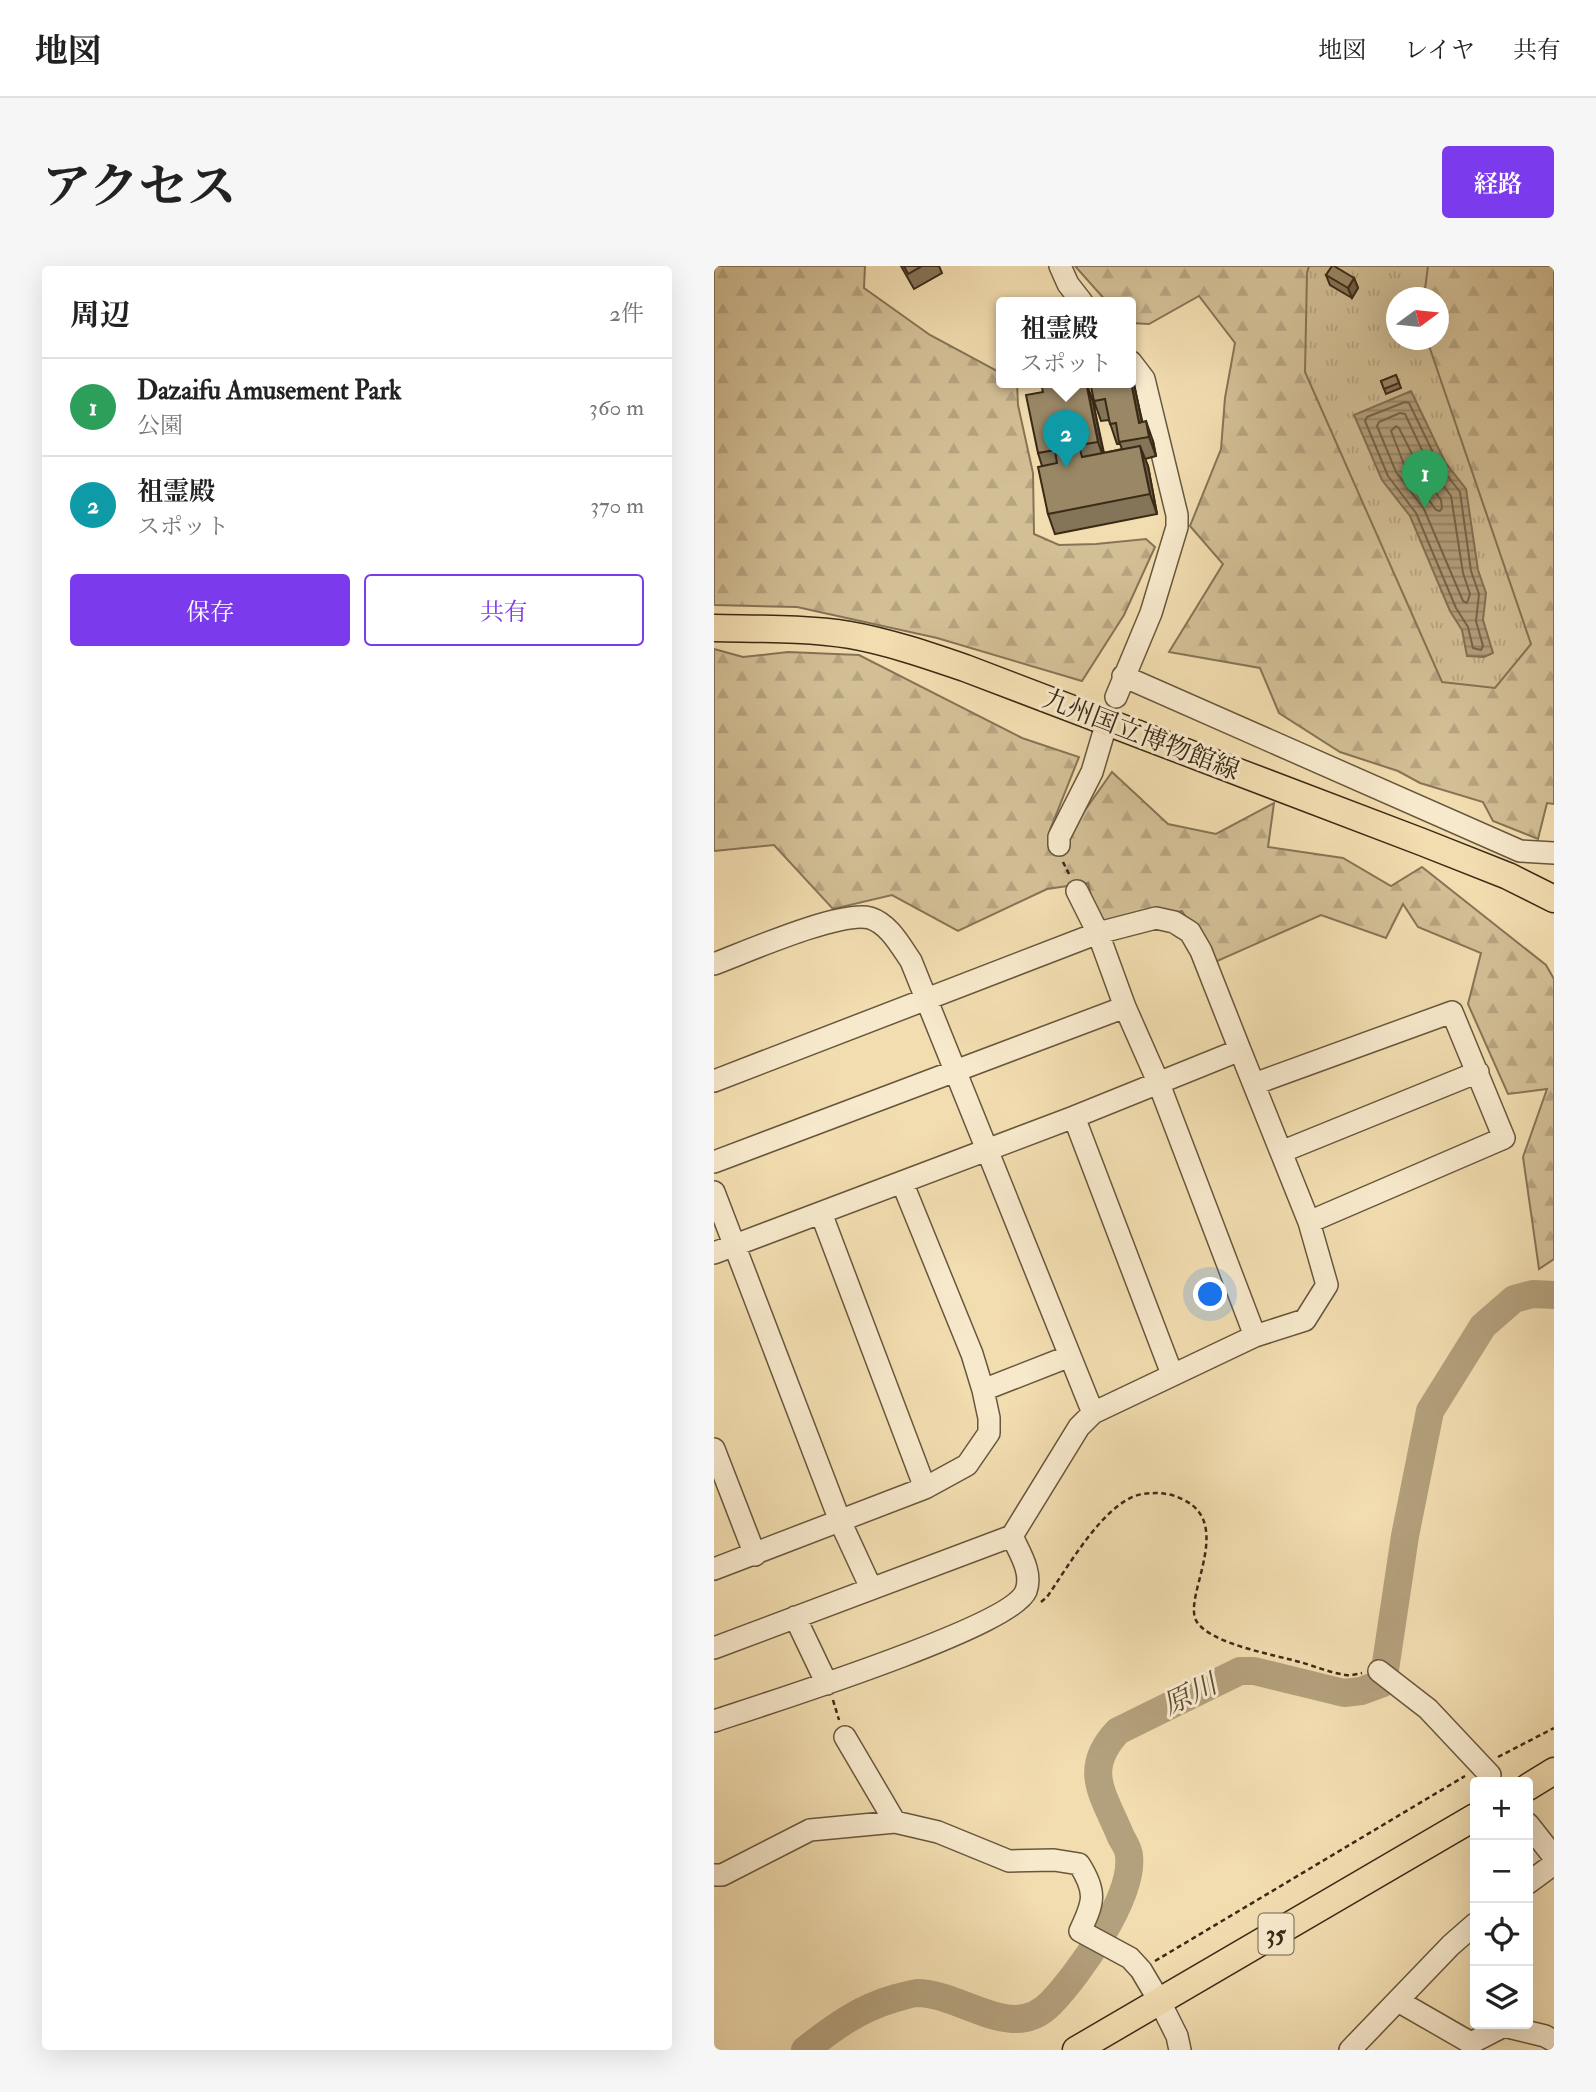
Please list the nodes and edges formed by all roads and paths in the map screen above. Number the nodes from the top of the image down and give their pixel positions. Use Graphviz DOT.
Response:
graph roads {
  1 [pos="1060,266"];
  2 [pos="1078,297"];
  3 [pos="1136,369"];
  4 [pos="714,628"];
  5 [pos="1123,676"];
  6 [pos="1116,697"];
  7 [pos="1103,735"];
  8 [pos="1059,845"];
  9 [pos="1554,853"];
  10 [pos="1077,891"];
  11 [pos="1554,900"];
  12 [pos="1098,933"];
  13 [pos="714,964"];
  14 [pos="927,1001"];
  15 [pos="1125,1007"];
  16 [pos="1240,1050"];
  17 [pos="956,1072"];
  18 [pos="1478,1072"];
  19 [pos="714,1081"];
  20 [pos="1159,1084"];
  21 [pos="1254,1084"];
  22 [pos="1074,1117"];
  23 [pos="987,1149"];
  24 [pos="1281,1152"];
  25 [pos="714,1162"];
  26 [pos="902,1182"];
  27 [pos="714,1192"];
  28 [pos="821,1213"];
  29 [pos="1310,1222"];
  30 [pos="734,1246"];
  31 [pos="714,1253"];
  32 [pos="1255,1336"];
  33 [pos="1070,1356"];
  34 [pos="1172,1374"];
  35 [pos="984,1390"];
  36 [pos="1093,1413"];
  37 [pos="714,1448"];
  38 [pos="925,1488"];
  39 [pos="840,1521"];
  40 [pos="1012,1536"];
  41 [pos="755,1555"];
  42 [pos="714,1569"];
  43 [pos="871,1588"];
  44 [pos="1034,1606"];
  45 [pos="795,1617"];
  46 [pos="714,1648"];
  47 [pos="1379,1671"];
  48 [pos="827,1684"];
  49 [pos="714,1721"];
  50 [pos="1554,1728"];
  51 [pos="845,1737"];
  52 [pos="1486,1770"];
  53 [pos="1554,1771"];
  54 [pos="1533,1784"];
  55 [pos="1470,1820"];
  56 [pos="895,1822"];
  57 [pos="1533,1830"];
  58 [pos="1554,1857"];
  59 [pos="1554,1864"];
  60 [pos="714,1875"];
  61 [pos="1533,1879"];
  62 [pos="1470,1928"];
  63 [pos="1141,1970"];
  64 [pos="1398,2001"];
  65 [pos="1160,2002"];
  66 [pos="1554,2041"];
  67 [pos="1076,2050"];
  68 [pos="1180,2050"];
  69 [pos="1350,2050"];
  1 -- 2 [label="street"];
  3 -- 5 [label="street"];
  4 -- 11 [label="main road, 九州国立博物館線"];
  5 -- 6 [label="street"];
  5 -- 9 [label="street"];
  7 -- 8 [label="street"];
  8 -- 10 [label="path"];
  10 -- 12 [label="street"];
  12 -- 14 [label="street"];
  12 -- 15 [label="street"];
  12 -- 16 [label="street"];
  13 -- 14 [label="street"];
  14 -- 17 [label="street"];
  14 -- 19 [label="street"];
  15 -- 17 [label="street"];
  15 -- 20 [label="street"];
  16 -- 20 [label="street"];
  16 -- 21 [label="street"];
  17 -- 23 [label="street"];
  17 -- 25 [label="street"];
  18 -- 21 [label="street"];
  18 -- 24 [label="street"];
  18 -- 29 [label="street"];
  20 -- 22 [label="street"];
  20 -- 32 [label="street"];
  21 -- 24 [label="street"];
  22 -- 23 [label="street"];
  22 -- 34 [label="street"];
  23 -- 26 [label="street"];
  23 -- 33 [label="street"];
  24 -- 29 [label="street"];
  26 -- 28 [label="street"];
  26 -- 35 [label="street"];
  27 -- 30 [label="street"];
  28 -- 30 [label="street"];
  28 -- 38 [label="street"];
  29 -- 32 [label="street"];
  30 -- 31 [label="street"];
  30 -- 39 [label="street"];
  32 -- 34 [label="street"];
  33 -- 35 [label="street"];
  33 -- 36 [label="street"];
  34 -- 36 [label="street"];
  35 -- 38 [label="street"];
  36 -- 40 [label="street"];
  37 -- 41 [label="street"];
  38 -- 39 [label="street"];
  39 -- 41 [label="street"];
  39 -- 43 [label="street"];
  40 -- 43 [label="street"];
  40 -- 48 [label="street"];
  41 -- 42 [label="street"];
  43 -- 45 [label="street"];
  44 -- 47 [label="path"];
  45 -- 46 [label="street"];
  45 -- 48 [label="street"];
  47 -- 52 [label="street"];
  48 -- 49 [label="street"];
  48 -- 51 [label="path"];
  50 -- 52 [label="path"];
  51 -- 56 [label="street"];
  52 -- 63 [label="path"];
  53 -- 54 [label="main road"];
  55 -- 65 [label="main road, 35"];
  56 -- 60 [label="street"];
  56 -- 63 [label="street"];
  57 -- 58 [label="street"];
  59 -- 61 [label="street"];
  62 -- 64 [label="street"];
  63 -- 65 [label="street"];
  64 -- 66 [label="street"];
  64 -- 69 [label="street"];
  65 -- 67 [label="main road, 35"];
  65 -- 68 [label="street"];
}
